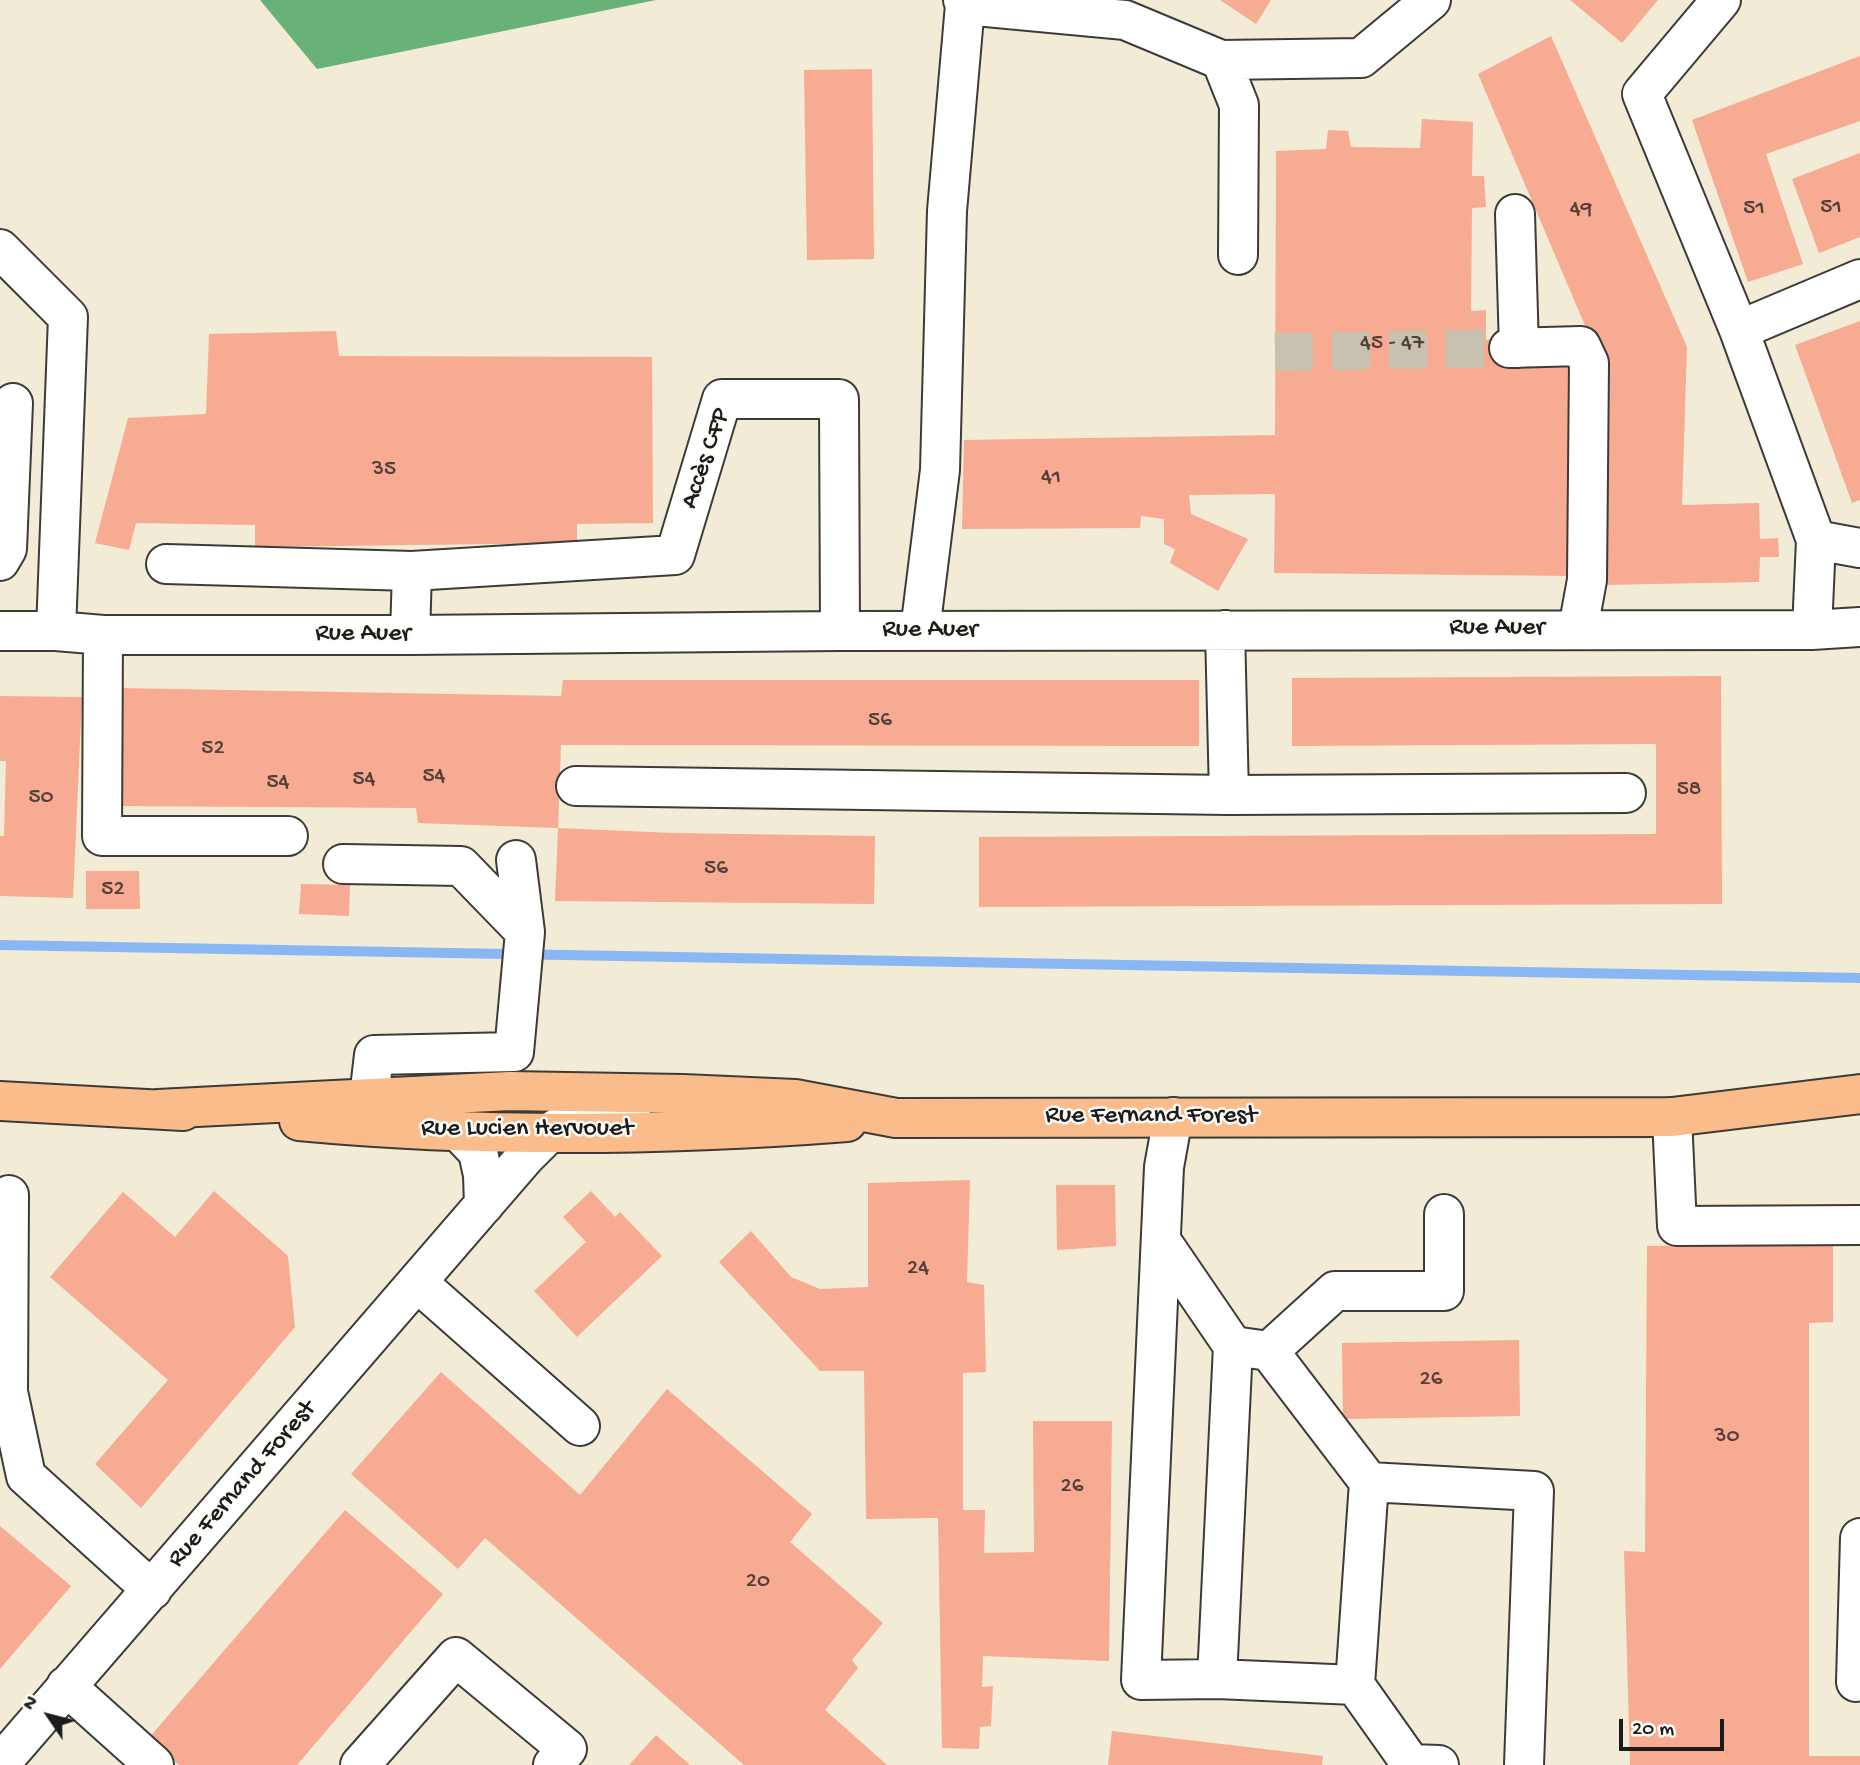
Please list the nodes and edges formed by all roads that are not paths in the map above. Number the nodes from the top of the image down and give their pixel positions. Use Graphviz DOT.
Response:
graph roads {
  1 [pos="1432,0"];
  2 [pos="1721,0"];
  3 [pos="964,2"];
  4 [pos="1221,60"];
  5 [pos="1515,214"];
  6 [pos="0,249"];
  7 [pos="1238,255"];
  8 [pos="1860,279"];
  9 [pos="1739,330"];
  10 [pos="13,402"];
  11 [pos="1816,540"];
  12 [pos="1860,548"];
  13 [pos="0,561"];
  14 [pos="166,564"];
  15 [pos="412,571"];
  16 [pos="1860,627"];
  17 [pos="1578,629"];
  18 [pos="1225,630"];
  19 [pos="1812,630"];
  20 [pos="0,631"];
  21 [pos="56,631"];
  22 [pos="840,631"];
  23 [pos="920,631"];
  24 [pos="103,635"];
  25 [pos="410,635"];
  26 [pos="576,786"];
  27 [pos="1626,793"];
  28 [pos="1229,795"];
  29 [pos="288,836"];
  30 [pos="516,860"];
  31 [pos="343,864"];
  32 [pos="525,932"];
  33 [pos="682,1094"];
  34 [pos="1860,1094"];
  35 [pos="369,1098"];
  36 [pos="0,1101"];
  37 [pos="158,1109"];
  38 [pos="1173,1117"];
  39 [pos="1672,1117"];
  40 [pos="896,1118"];
  41 [pos="459,1132"];
  42 [pos="549,1133"];
  43 [pos="9,1195"];
  44 [pos="484,1205"];
  45 [pos="1444,1214"];
  46 [pos="1860,1224"];
  47 [pos="1161,1242"];
  48 [pos="418,1283"];
  49 [pos="1251,1349"];
  50 [pos="580,1426"];
  51 [pos="1370,1482"];
  52 [pos="1860,1538"];
  53 [pos="152,1590"];
  54 [pos="1217,1679"];
  55 [pos="1856,1682"];
  56 [pos="1355,1685"];
  57 [pos="66,1686"];
  58 [pos="0,1764"];
  59 [pos="155,1765"];
  60 [pos="360,1765"];
  61 [pos="553,1765"];
  62 [pos="1439,1765"];
  63 [pos="1524,1765"];
  1 -- 4 [label="street"];
  2 -- 9 [label="street"];
  3 -- 4 [label="street"];
  3 -- 23 [label="street"];
  4 -- 7 [label="street"];
  5 -- 17 [label="street"];
  6 -- 21 [label="street"];
  8 -- 9 [label="street"];
  9 -- 11 [label="street"];
  10 -- 13 [label="street"];
  11 -- 12 [label="street"];
  11 -- 19 [label="street"];
  14 -- 15 [label="street, Accès CFP"];
  15 -- 22 [label="street, Accès CFP"];
  15 -- 25 [label="street"];
  16 -- 19 [label="street, Rue Auer"];
  17 -- 18 [label="street, Rue Auer"];
  17 -- 19 [label="street, Rue Auer"];
  18 -- 23 [label="street, Rue Auer"];
  18 -- 28 [label="street"];
  20 -- 21 [label="street, Rue Auer"];
  21 -- 24 [label="street, Rue Auer"];
  22 -- 23 [label="street, Rue Auer"];
  22 -- 25 [label="street, Rue Auer"];
  24 -- 25 [label="street, Rue Auer"];
  24 -- 29 [label="street"];
  26 -- 28 [label="street"];
  27 -- 28 [label="street"];
  30 -- 32 [label="street"];
  31 -- 32 [label="street"];
  32 -- 35 [label="street"];
  33 -- 35 [label="main road, Rue Lucien Hervouet"];
  33 -- 40 [label="main road, Rue Fernand Forest"];
  33 -- 42 [label="street, Rue Fernand Forest"];
  34 -- 39 [label="main road, Rue Fernand Forest"];
  35 -- 37 [label="main road, Rue Lucien Hervouet"];
  36 -- 37 [label="main road, Rue Lucien Hervouet"];
  37 -- 41 [label="main road, Rue Lucien Hervouet"];
  38 -- 39 [label="main road, Rue Fernand Forest"];
  38 -- 40 [label="main road, Rue Fernand Forest"];
  38 -- 47 [label="street"];
  39 -- 46 [label="street"];
  40 -- 42 [label="main road, Rue Lucien Hervouet"];
  41 -- 42 [label="main road, Rue Lucien Hervouet"];
  41 -- 44 [label="street"];
  42 -- 44 [label="street, Rue Fernand Forest"];
  43 -- 53 [label="street"];
  44 -- 48 [label="street, Rue Fernand Forest"];
  45 -- 49 [label="street"];
  47 -- 49 [label="street"];
  47 -- 54 [label="street"];
  48 -- 50 [label="street"];
  48 -- 53 [label="street, Rue Fernand Forest"];
  49 -- 51 [label="street"];
  49 -- 54 [label="street"];
  51 -- 56 [label="street"];
  51 -- 63 [label="street"];
  52 -- 55 [label="street"];
  53 -- 57 [label="street, Rue Fernand Forest"];
  54 -- 56 [label="street"];
  56 -- 62 [label="street"];
  57 -- 58 [label="street, Rue Fernand Forest"];
  57 -- 59 [label="street"];
  60 -- 61 [label="street"];
}
